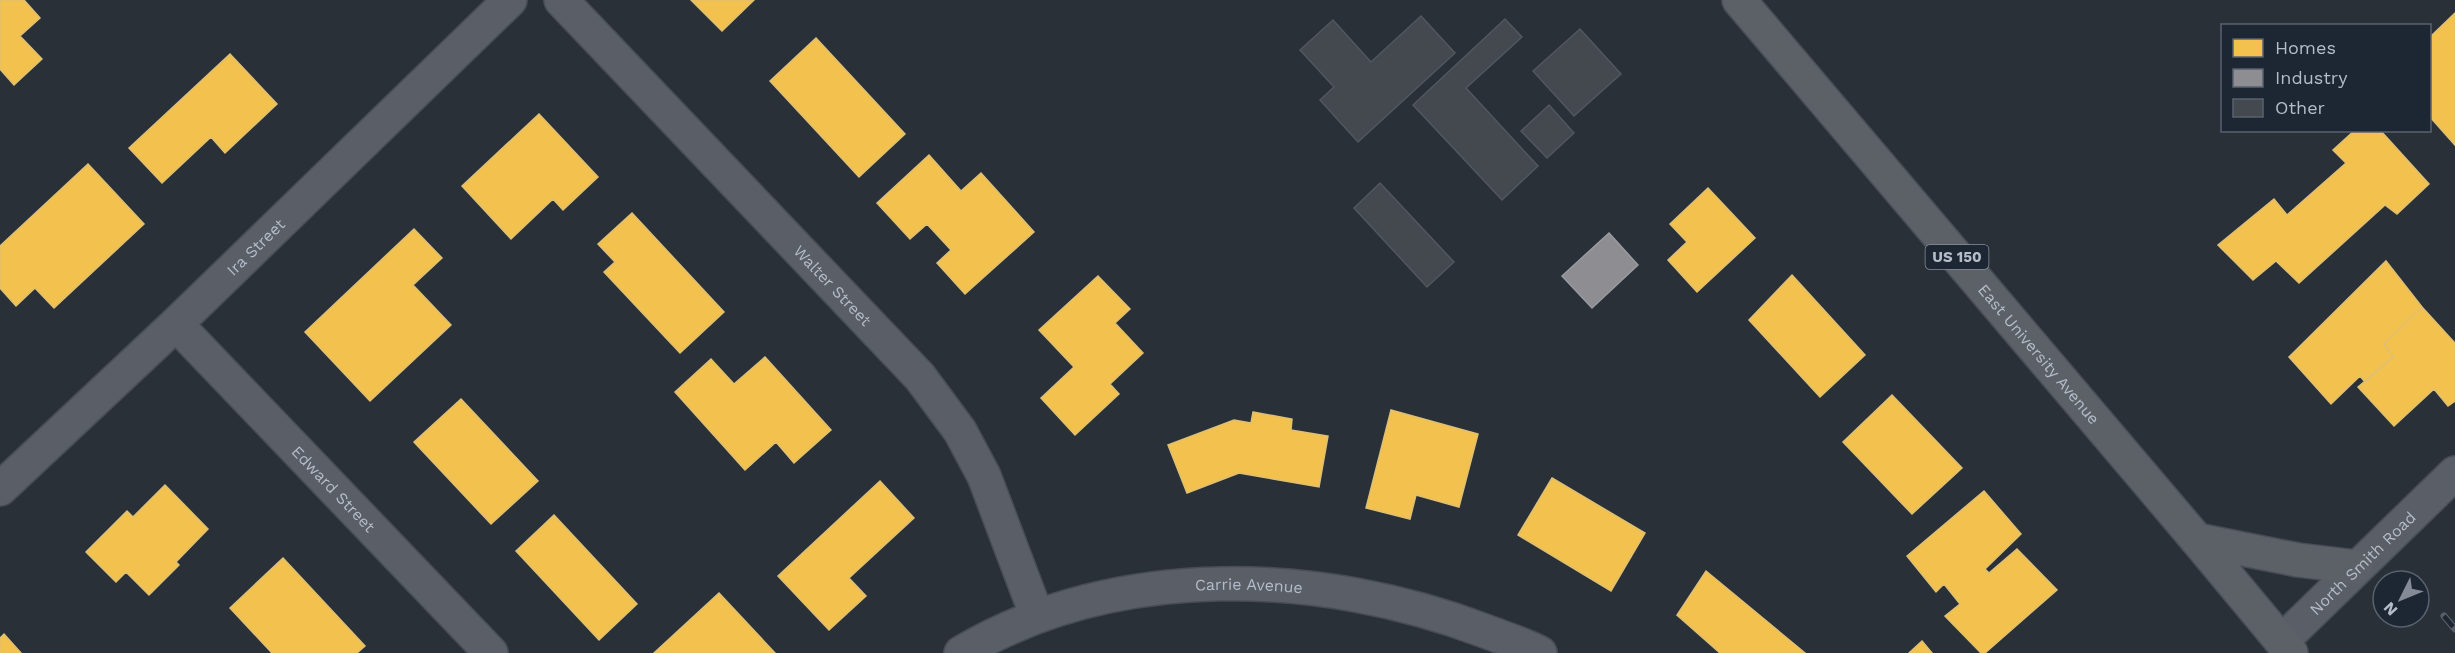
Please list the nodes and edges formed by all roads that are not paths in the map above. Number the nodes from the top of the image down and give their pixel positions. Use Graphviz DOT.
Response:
graph roads {
  1 [pos="510,0"];
  2 [pos="561,0"];
  3 [pos="1739,0"];
  4 [pos="176,324"];
  5 [pos="2455,473"];
  6 [pos="0,489"];
  7 [pos="2198,540"];
  8 [pos="2356,567"];
  9 [pos="1037,616"];
  10 [pos="2281,649"];
  11 [pos="491,653"];
  12 [pos="961,653"];
  13 [pos="1540,653"];
  1 -- 4 [label="street, Ira Street"];
  2 -- 9 [label="street, Walter Street"];
  3 -- 7 [label="main road, East University Avenue / US 150"];
  4 -- 6 [label="street, Ira Street"];
  4 -- 11 [label="street, Edward Street"];
  5 -- 8 [label="street, North Smith Road"];
  7 -- 8 [label="main road"];
  7 -- 10 [label="main road, East University Avenue / US 150"];
  8 -- 10 [label="street, North Smith Road"];
  9 -- 12 [label="street, Carrie Avenue"];
  9 -- 13 [label="street, Carrie Avenue"];
}
